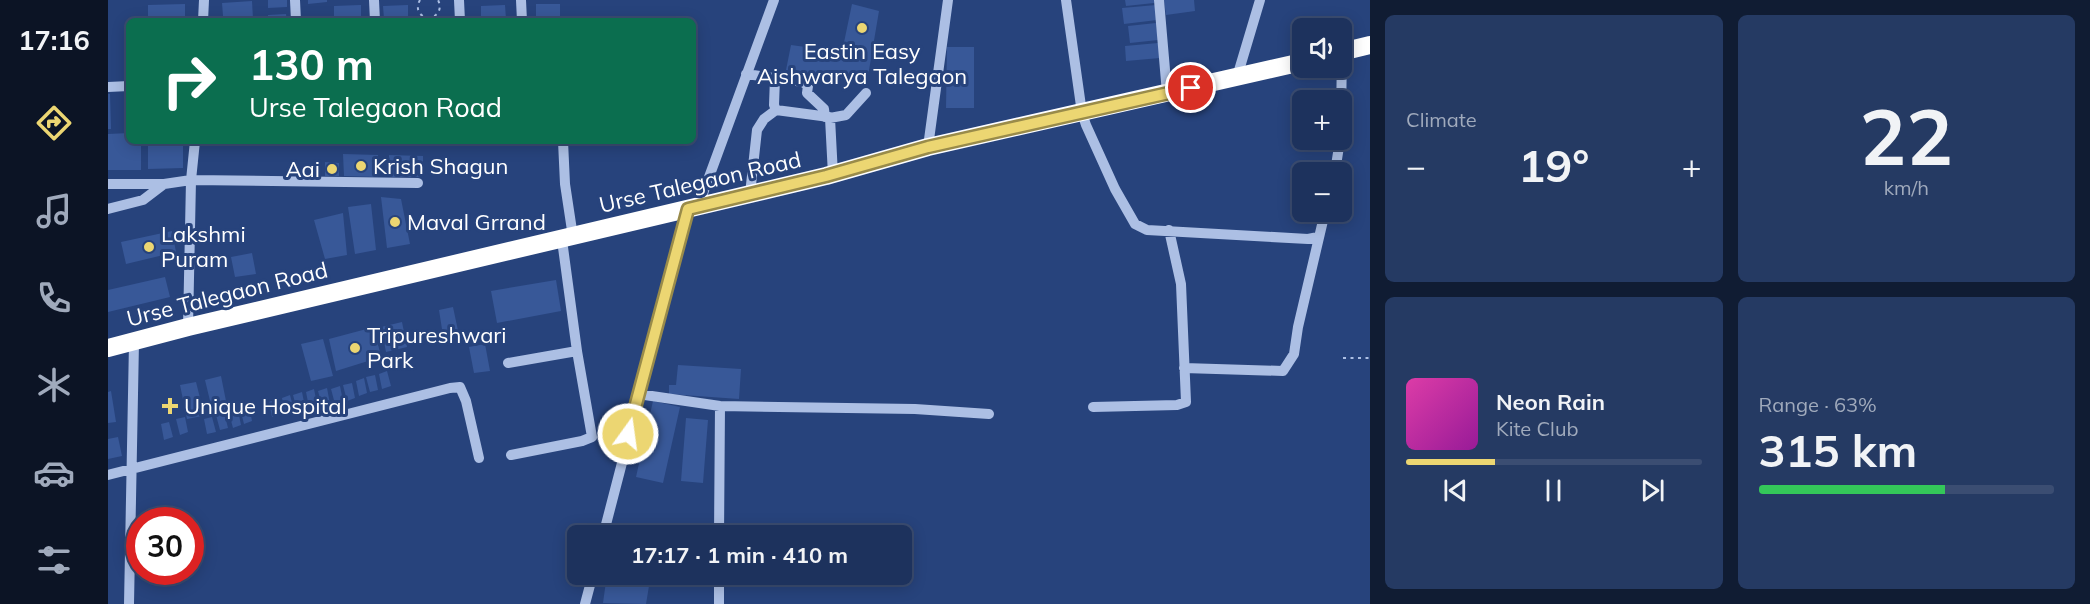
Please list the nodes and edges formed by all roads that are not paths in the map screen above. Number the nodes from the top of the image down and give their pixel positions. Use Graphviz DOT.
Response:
graph roads {
  1 [pos="204,0"];
  2 [pos="295,0"];
  3 [pos="374,0"];
  4 [pos="459,0"];
  5 [pos="521,0"];
  6 [pos="774,0"];
  7 [pos="948,0"];
  8 [pos="1066,0"];
  9 [pos="1159,0"];
  10 [pos="1260,0"];
  11 [pos="203,18"];
  12 [pos="296,18"];
  13 [pos="375,18"];
  14 [pos="460,18"];
  15 [pos="522,18"];
  16 [pos="1370,45"];
  17 [pos="1352,49"];
  18 [pos="1292,64"];
  19 [pos="746,74"];
  20 [pos="1237,77"];
  21 [pos="775,78"];
  22 [pos="126,86"];
  23 [pos="108,87"];
  24 [pos="866,93"];
  25 [pos="1167,93"];
  26 [pos="776,110"];
  27 [pos="1082,113"];
  28 [pos="827,117"];
  29 [pos="195,144"];
  30 [pos="563,144"];
  31 [pos="928,147"];
  32 [pos="833,175"];
  33 [pos="191,180"];
  34 [pos="418,183"];
  35 [pos="108,184"];
  36 [pos="164,184"];
  37 [pos="750,194"];
  38 [pos="693,208"];
  39 [pos="108,209"];
  40 [pos="1322,222"];
  41 [pos="1169,230"];
  42 [pos="1318,237"];
  43 [pos="568,238"];
  44 [pos="188,327"];
  45 [pos="134,342"];
  46 [pos="108,348"];
  47 [pos="577,351"];
  48 [pos="507,363"];
  49 [pos="1184,368"];
  50 [pos="638,394"];
  51 [pos="720,406"];
  52 [pos="1093,406"];
  53 [pos="989,414"];
  54 [pos="511,455"];
  55 [pos="479,458"];
  56 [pos="131,468"];
  57 [pos="108,475"];
  58 [pos="606,525"];
  59 [pos="719,525"];
  60 [pos="590,585"];
  61 [pos="719,585"];
  62 [pos="129,604"];
  63 [pos="585,604"];
  64 [pos="719,604"];
  1 -- 11 [label="street"];
  2 -- 12 [label="street"];
  3 -- 13 [label="street"];
  4 -- 14 [label="street"];
  5 -- 15 [label="street"];
  6 -- 19 [label="street"];
  7 -- 31 [label="street"];
  8 -- 27 [label="street"];
  9 -- 25 [label="street"];
  10 -- 20 [label="street"];
  16 -- 17 [label="highway"];
  18 -- 20 [label="highway, Urse Talegaon Road"];
  19 -- 21 [label="street"];
  19 -- 38 [label="street"];
  20 -- 25 [label="highway, Urse Talegaon Road"];
  21 -- 26 [label="street"];
  21 -- 28 [label="street"];
  22 -- 23 [label="street"];
  24 -- 28 [label="street"];
  25 -- 27 [label="highway, Urse Talegaon Road"];
  26 -- 28 [label="street"];
  26 -- 37 [label="street"];
  27 -- 31 [label="highway, Urse Talegaon Road"];
  27 -- 41 [label="street"];
  28 -- 32 [label="street"];
  29 -- 33 [label="street"];
  30 -- 43 [label="street"];
  31 -- 32 [label="highway, Urse Talegaon Road"];
  32 -- 37 [label="highway, Urse Talegaon Road"];
  33 -- 34 [label="street"];
  33 -- 36 [label="street"];
  33 -- 44 [label="street"];
  35 -- 36 [label="street"];
  36 -- 39 [label="street"];
  37 -- 38 [label="highway, Urse Talegaon Road"];
  38 -- 43 [label="highway, Urse Talegaon Road"];
  38 -- 50 [label="street"];
  40 -- 42 [label="street"];
  41 -- 42 [label="street"];
  41 -- 49 [label="street"];
  42 -- 49 [label="street"];
  43 -- 44 [label="highway, Urse Talegaon Road"];
  43 -- 47 [label="street"];
  44 -- 45 [label="highway, Urse Talegaon Road"];
  45 -- 46 [label="highway, Urse Talegaon Road"];
  45 -- 56 [label="street"];
  47 -- 48 [label="street"];
  47 -- 54 [label="street"];
  49 -- 52 [label="street"];
  50 -- 51 [label="street"];
  50 -- 58 [label="street"];
  51 -- 53 [label="street"];
  51 -- 59 [label="street"];
  55 -- 56 [label="street"];
  56 -- 57 [label="street"];
  56 -- 62 [label="street"];
  60 -- 63 [label="street"];
  61 -- 64 [label="street"];
}
